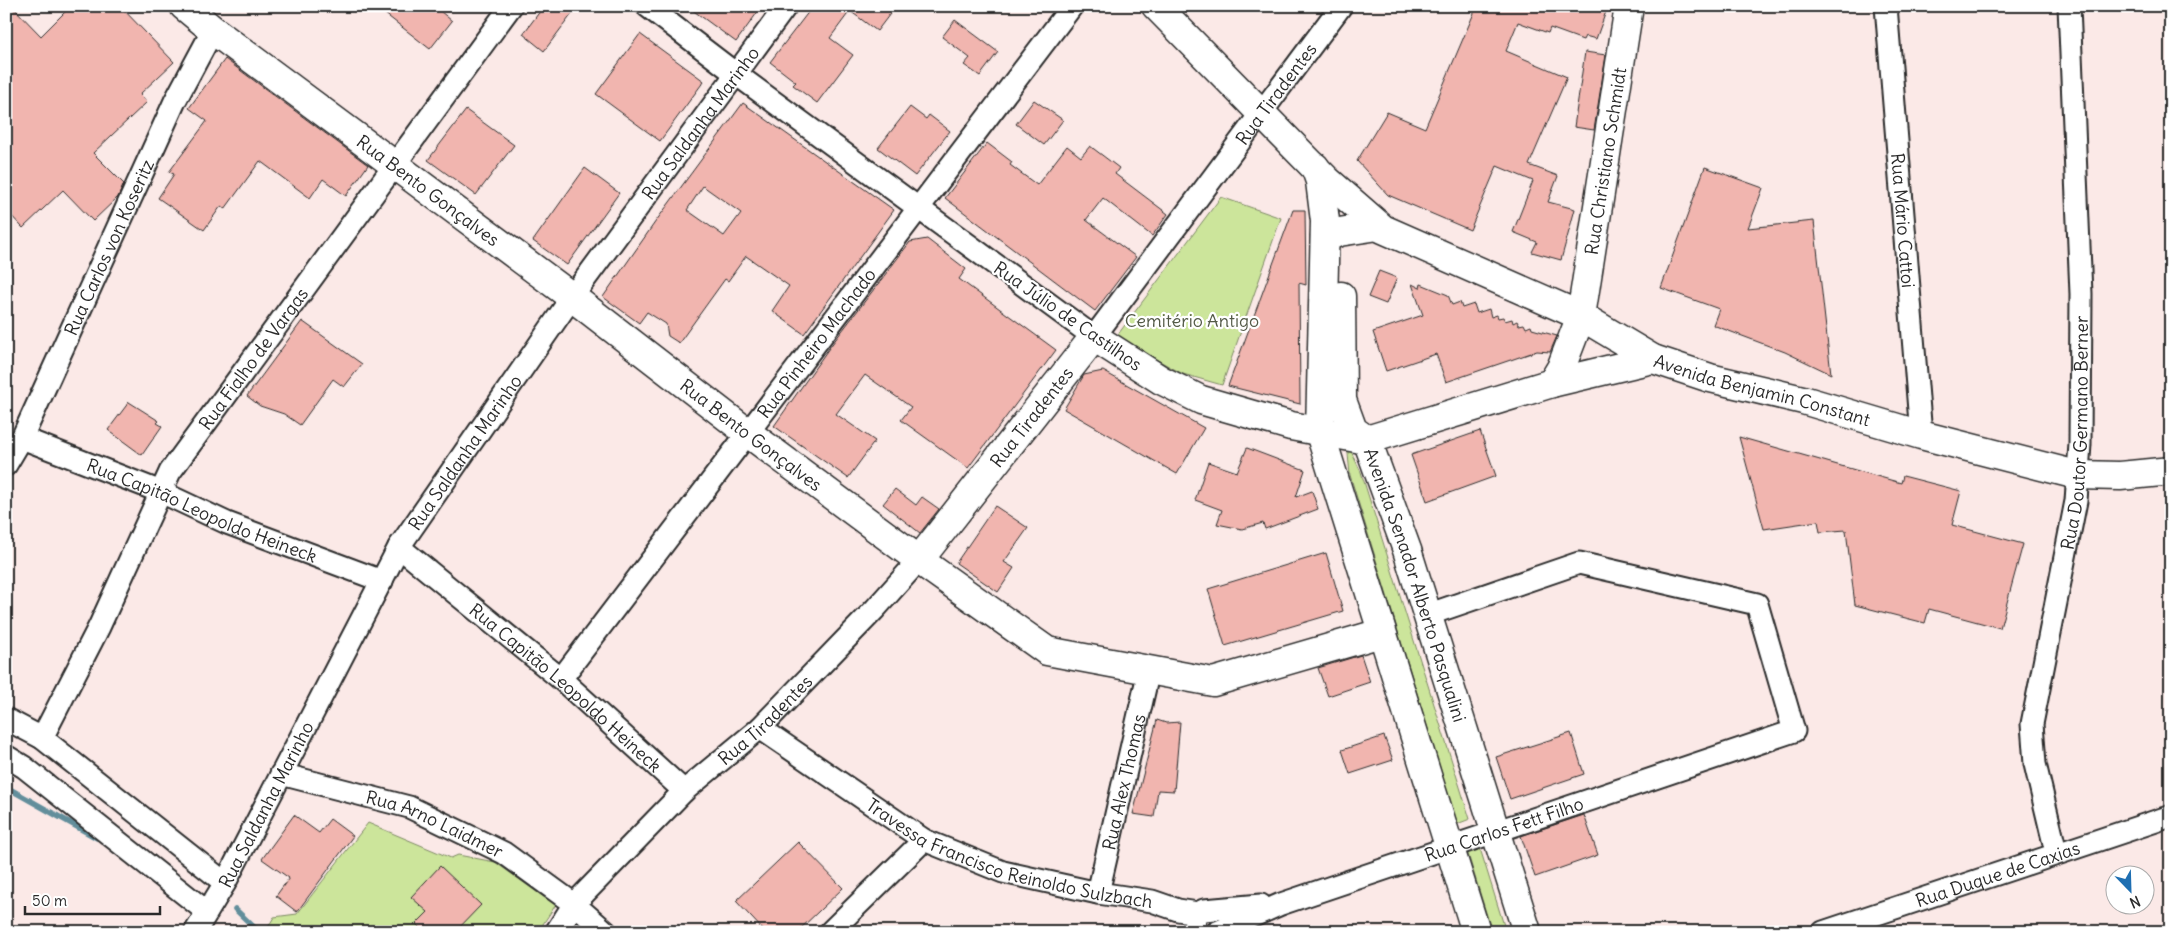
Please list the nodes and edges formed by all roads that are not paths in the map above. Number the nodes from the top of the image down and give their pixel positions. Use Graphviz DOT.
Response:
graph roads {
  1 [pos="184,6"];
  2 [pos="511,6"];
  3 [pos="647,6"];
  4 [pos="786,6"];
  5 [pos="1072,6"];
  6 [pos="1156,6"];
  7 [pos="1341,6"];
  8 [pos="1629,6"];
  9 [pos="1886,6"];
  10 [pos="2069,6"];
  11 [pos="213,30"];
  12 [pos="736,74"];
  13 [pos="1262,113"];
  14 [pos="394,165"];
  15 [pos="1321,174"];
  16 [pos="918,208"];
  17 [pos="1378,226"];
  18 [pos="1330,230"];
  19 [pos="572,297"];
  20 [pos="1581,316"];
  21 [pos="1094,337"];
  22 [pos="1653,358"];
  23 [pos="1552,382"];
  24 [pos="748,433"];
  25 [pos="1320,433"];
  26 [pos="1921,435"];
  27 [pos="22,438"];
  28 [pos="1367,440"];
  29 [pos="6,466"];
  30 [pos="2171,471"];
  31 [pos="2078,475"];
  32 [pos="161,492"];
  33 [pos="399,547"];
  34 [pos="919,560"];
  35 [pos="382,581"];
  36 [pos="1427,615"];
  37 [pos="1381,634"];
  38 [pos="1149,670"];
  39 [pos="561,679"];
  40 [pos="6,719"];
  41 [pos="760,728"];
  42 [pos="42,738"];
  43 [pos="6,756"];
  44 [pos="282,774"];
  45 [pos="684,791"];
  46 [pos="2171,816"];
  47 [pos="1496,832"];
  48 [pos="924,840"];
  49 [pos="1449,847"];
  50 [pos="2056,852"];
  51 [pos="225,883"];
  52 [pos="1098,893"];
  53 [pos="574,904"];
  54 [pos="1281,904"];
  55 [pos="207,912"];
  56 [pos="1196,922"];
  57 [pos="1218,931"];
  58 [pos="195,932"];
  59 [pos="556,932"];
  60 [pos="606,932"];
  61 [pos="830,932"];
  62 [pos="1476,932"];
  63 [pos="1527,932"];
  64 [pos="1823,932"];
  1 -- 11 [label="main road, Rua Bento Gonçalves"];
  2 -- 14 [label="street, Rua Fialho de Vargas"];
  3 -- 12 [label="street, Rua Júlio de Castilhos"];
  4 -- 12 [label="street, Rua Saldanha Marinho"];
  5 -- 16 [label="street, Rua Pinheiro Machado"];
  6 -- 13 [label="main road, Avenida Benjamin Constant"];
  7 -- 13 [label="street, Rua Tiradentes"];
  8 -- 20 [label="main road, Rua Christiano Schmidt"];
  9 -- 26 [label="street, Rua Mário Cattoi"];
  10 -- 31 [label="street, Rua Doutor Germano Berner"];
  11 -- 14 [label="main road, Rua Bento Gonçalves"];
  11 -- 27 [label="street, Rua Carlos von Koseritz"];
  12 -- 16 [label="street, Rua Júlio de Castilhos"];
  12 -- 19 [label="street, Rua Saldanha Marinho"];
  13 -- 15 [label="main road, Avenida Benjamin Constant"];
  13 -- 21 [label="street, Rua Tiradentes"];
  14 -- 19 [label="main road, Rua Bento Gonçalves"];
  14 -- 32 [label="street, Rua Fialho de Vargas"];
  15 -- 17 [label="main road, Avenida Benjamin Constant"];
  15 -- 18 [label="main road, Avenida Senador Alberto Pasqualini"];
  16 -- 21 [label="street, Rua Júlio de Castilhos"];
  16 -- 24 [label="street, Rua Pinheiro Machado"];
  17 -- 18 [label="main road"];
  17 -- 20 [label="main road, Avenida Benjamin Constant"];
  18 -- 25 [label="main road, Avenida Senador Alberto Pasqualini"];
  18 -- 28 [label="main road, Avenida Senador Alberto Pasqualini"];
  19 -- 24 [label="main road, Rua Bento Gonçalves"];
  19 -- 33 [label="street, Rua Saldanha Marinho"];
  20 -- 22 [label="main road, Avenida Benjamin Constant"];
  20 -- 23 [label="main road"];
  21 -- 25 [label="main road, Rua Júlio de Castilhos"];
  21 -- 34 [label="main road, Rua Tiradentes"];
  22 -- 23 [label="main road, Rua Júlio de Castilhos"];
  22 -- 26 [label="main road, Avenida Benjamin Constant"];
  23 -- 28 [label="main road, Rua Júlio de Castilhos"];
  24 -- 34 [label="main road, Rua Bento Gonçalves"];
  24 -- 39 [label="street, Rua Pinheiro Machado"];
  25 -- 28 [label="main road, Rua Júlio de Castilhos"];
  25 -- 37 [label="main road, Avenida Senador Alberto Pasqualini"];
  26 -- 31 [label="main road, Avenida Benjamin Constant"];
  27 -- 29 [label="street, Rua Carlos von Koseritz"];
  27 -- 32 [label="street, Rua Capitão Leopoldo Heineck"];
  28 -- 36 [label="main road, Avenida Senador Alberto Pasqualini"];
  30 -- 31 [label="main road, Avenida Benjamin Constant"];
  31 -- 50 [label="street, Rua Doutor Germano Berner"];
  32 -- 35 [label="street, Rua Capitão Leopoldo Heineck"];
  32 -- 42 [label="street, Rua Fialho de Vargas"];
  33 -- 35 [label="street, Rua Saldanha Marinho"];
  33 -- 39 [label="street, Rua Capitão Leopoldo Heineck"];
  34 -- 38 [label="main road, Rua Bento Gonçalves"];
  34 -- 41 [label="street, Rua Tiradentes"];
  35 -- 44 [label="street, Rua Saldanha Marinho"];
  36 -- 47 [label="main road, Avenida Senador Alberto Pasqualini"];
  36 -- 47 [label="street, Rua Carlos Fett Filho"];
  37 -- 38 [label="main road, Rua Bento Gonçalves"];
  37 -- 49 [label="main road, Avenida Senador Alberto Pasqualini"];
  38 -- 52 [label="street, Rua Alex Thomas"];
  39 -- 45 [label="street, Rua Capitão Leopoldo Heineck"];
  40 -- 42 [label="street"];
  41 -- 45 [label="street, Rua Tiradentes"];
  41 -- 48 [label="street, Travessa Francisco Reinoldo Sulzbach"];
  42 -- 51 [label="street"];
  43 -- 55 [label="street"];
  44 -- 51 [label="street, Rua Saldanha Marinho"];
  44 -- 53 [label="street, Rua Arno Laidmer"];
  45 -- 53 [label="street, Rua Tiradentes"];
  46 -- 50 [label="street, Rua Duque de Caxias"];
  47 -- 49 [label="street, Rua Carlos Fett Filho"];
  47 -- 63 [label="main road, Avenida Senador Alberto Pasqualini"];
  48 -- 52 [label="street, Travessa Francisco Reinoldo Sulzbach"];
  48 -- 61 [label="street"];
  49 -- 54 [label="street, Rua Carlos Fett Filho"];
  49 -- 62 [label="main road, Avenida Senador Alberto Pasqualini"];
  50 -- 64 [label="street, Rua Duque de Caxias"];
  51 -- 55 [label="street, Rua Saldanha Marinho"];
  52 -- 56 [label="street, Travessa Francisco Reinoldo Sulzbach"];
  53 -- 59 [label="street, Rua Tiradentes"];
  53 -- 60 [label="street, Rua Arno Laidmer"];
  54 -- 56 [label="street, Travessa Francisco Reinoldo Sulzbach"];
  54 -- 57 [label="street, Rua Carlos Fett Filho"];
  55 -- 58 [label="street, Rua Saldanha Marinho"];
  56 -- 57 [label="street"];
}
